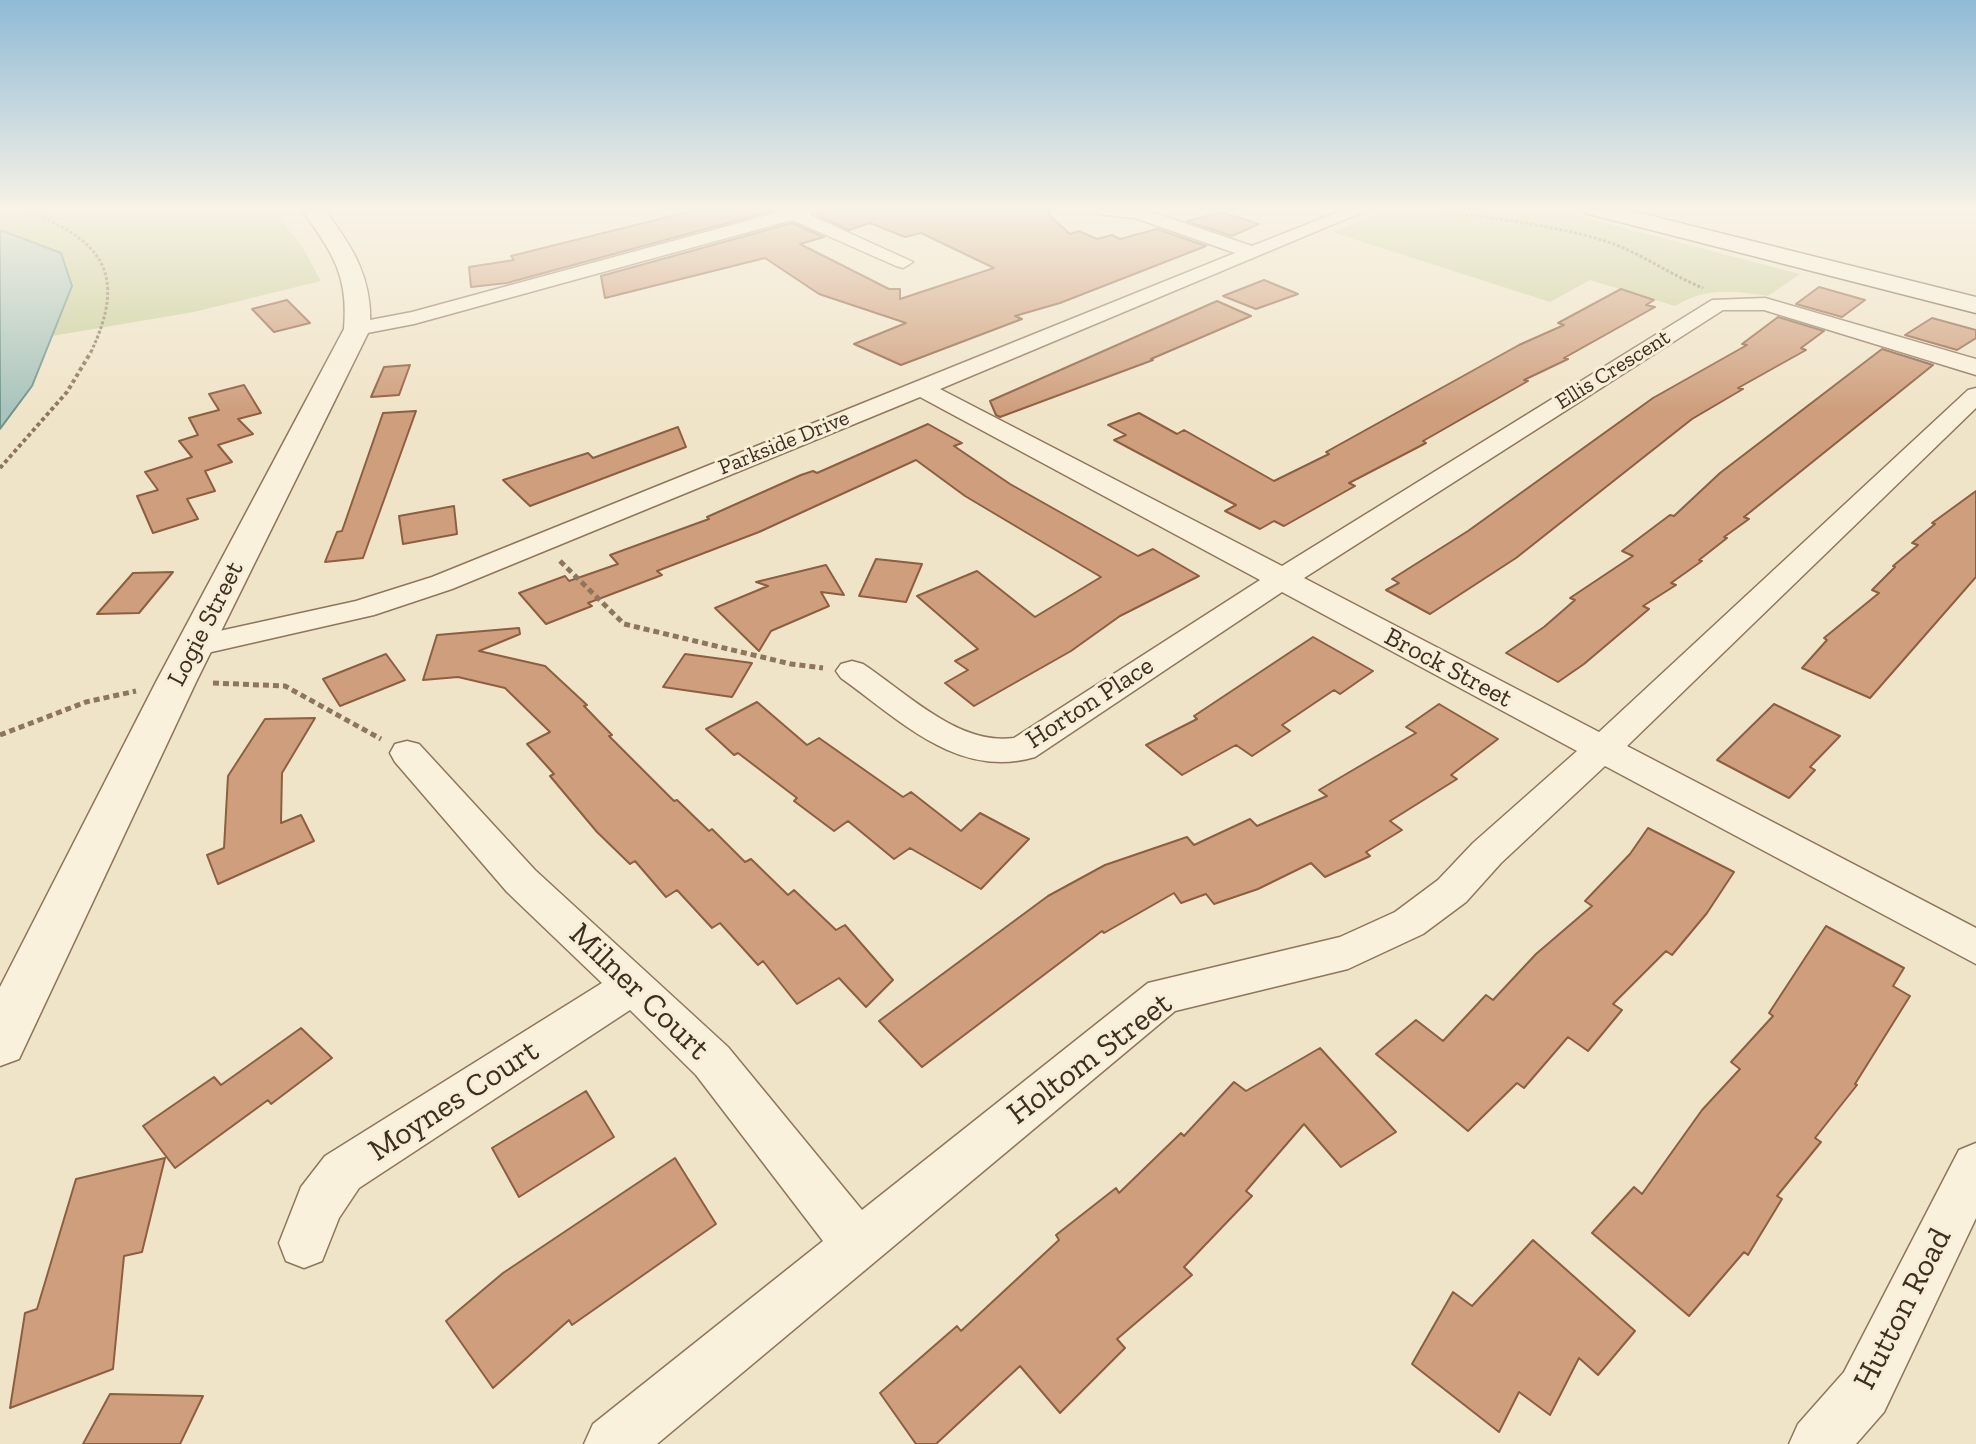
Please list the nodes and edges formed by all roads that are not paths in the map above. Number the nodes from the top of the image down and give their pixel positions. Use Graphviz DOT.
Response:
graph roads {
  1 [pos="356,275"];
  2 [pos="569,275"];
  3 [pos="1198,275"];
  4 [pos="1859,275"];
  5 [pos="1976,305"];
  6 [pos="357,329"];
  7 [pos="1976,368"];
  8 [pos="921,388"];
  9 [pos="1976,395"];
  10 [pos="1282,580"];
  11 [pos="185,664"];
  12 [pos="852,671"];
  13 [pos="1599,747"];
  14 [pos="407,753"];
  15 [pos="1976,947"];
  16 [pos="634,985"];
  17 [pos="0,1042"];
  18 [pos="1976,1166"];
  19 [pos="304,1243"];
  20 [pos="857,1244"];
  21 [pos="613,1444"];
  22 [pos="1818,1444"];
  1 -- 6 [label="street, Logie Street"];
  2 -- 6 [label="street"];
  3 -- 8 [label="street, Parkside Drive"];
  4 -- 5 [label="main road"];
  6 -- 11 [label="street, Logie Street"];
  7 -- 10 [label="street, Ellis Crescent"];
  8 -- 10 [label="street, Brock Street"];
  8 -- 11 [label="street, Parkside Drive"];
  9 -- 13 [label="street"];
  10 -- 12 [label="street, Horton Place"];
  10 -- 13 [label="street, Brock Street"];
  11 -- 17 [label="street, Logie Street"];
  13 -- 15 [label="street, Brock Street"];
  13 -- 20 [label="street, Holtom Street"];
  14 -- 16 [label="street, Milner Court"];
  16 -- 19 [label="street, Moynes Court"];
  16 -- 20 [label="street, Milner Court"];
  18 -- 22 [label="street, Hutton Road"];
  20 -- 21 [label="street, Holtom Street"];
}
